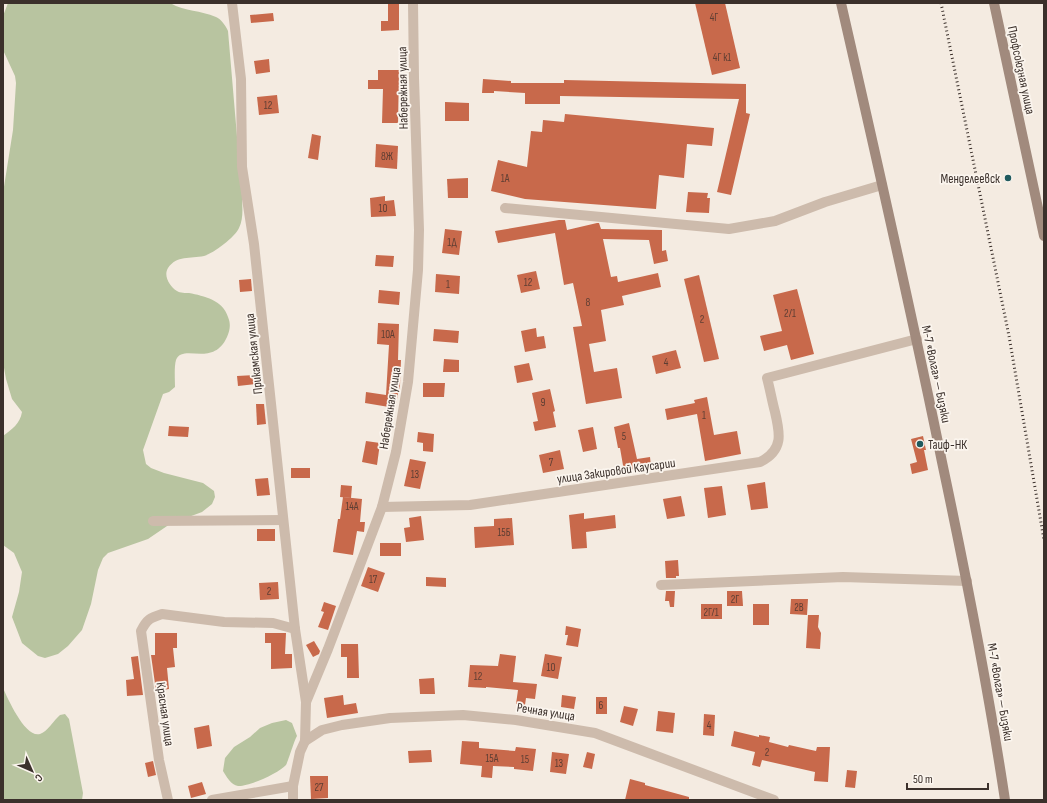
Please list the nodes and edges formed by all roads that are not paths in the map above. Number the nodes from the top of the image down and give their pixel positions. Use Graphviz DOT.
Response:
graph roads {
  1 [pos="232,3"];
  2 [pos="414,3"];
  3 [pos="841,3"];
  4 [pos="994,3"];
  5 [pos="882,185"];
  6 [pos="505,208"];
  7 [pos="1044,236"];
  8 [pos="916,339"];
  9 [pos="382,507"];
  10 [pos="283,520"];
  11 [pos="153,521"];
  12 [pos="967,581"];
  13 [pos="661,585"];
  14 [pos="294,629"];
  15 [pos="306,702"];
  16 [pos="305,741"];
  17 [pos="293,786"];
  18 [pos="168,800"];
  19 [pos="212,800"];
  20 [pos="293,800"];
  21 [pos="774,800"];
  22 [pos="1005,800"];
  1 -- 10 [label="street, Прикамская улица"];
  2 -- 9 [label="street, Набережная улица"];
  3 -- 5 [label="main road, М-7 «Волга» — Бизяки"];
  4 -- 7 [label="main road, Профсоюзная улица"];
  5 -- 6 [label="street"];
  5 -- 8 [label="main road, М-7 «Волга» — Бизяки"];
  8 -- 9 [label="street, улица Закировой Каусарии"];
  8 -- 12 [label="main road, М-7 «Волга» — Бизяки"];
  9 -- 15 [label="street, Набережная улица"];
  10 -- 11 [label="street"];
  10 -- 14 [label="street, Прикамская улица"];
  12 -- 13 [label="street"];
  12 -- 22 [label="main road, М-7 «Волга» — Бизяки"];
  14 -- 15 [label="street, Прикамская улица"];
  14 -- 18 [label="street, Красная улица"];
  15 -- 16 [label="street, Набережная улица"];
  16 -- 17 [label="street, Набережная улица"];
  16 -- 21 [label="street, Речная улица"];
  17 -- 19 [label="street"];
  17 -- 20 [label="street, Набережная улица"];
}
